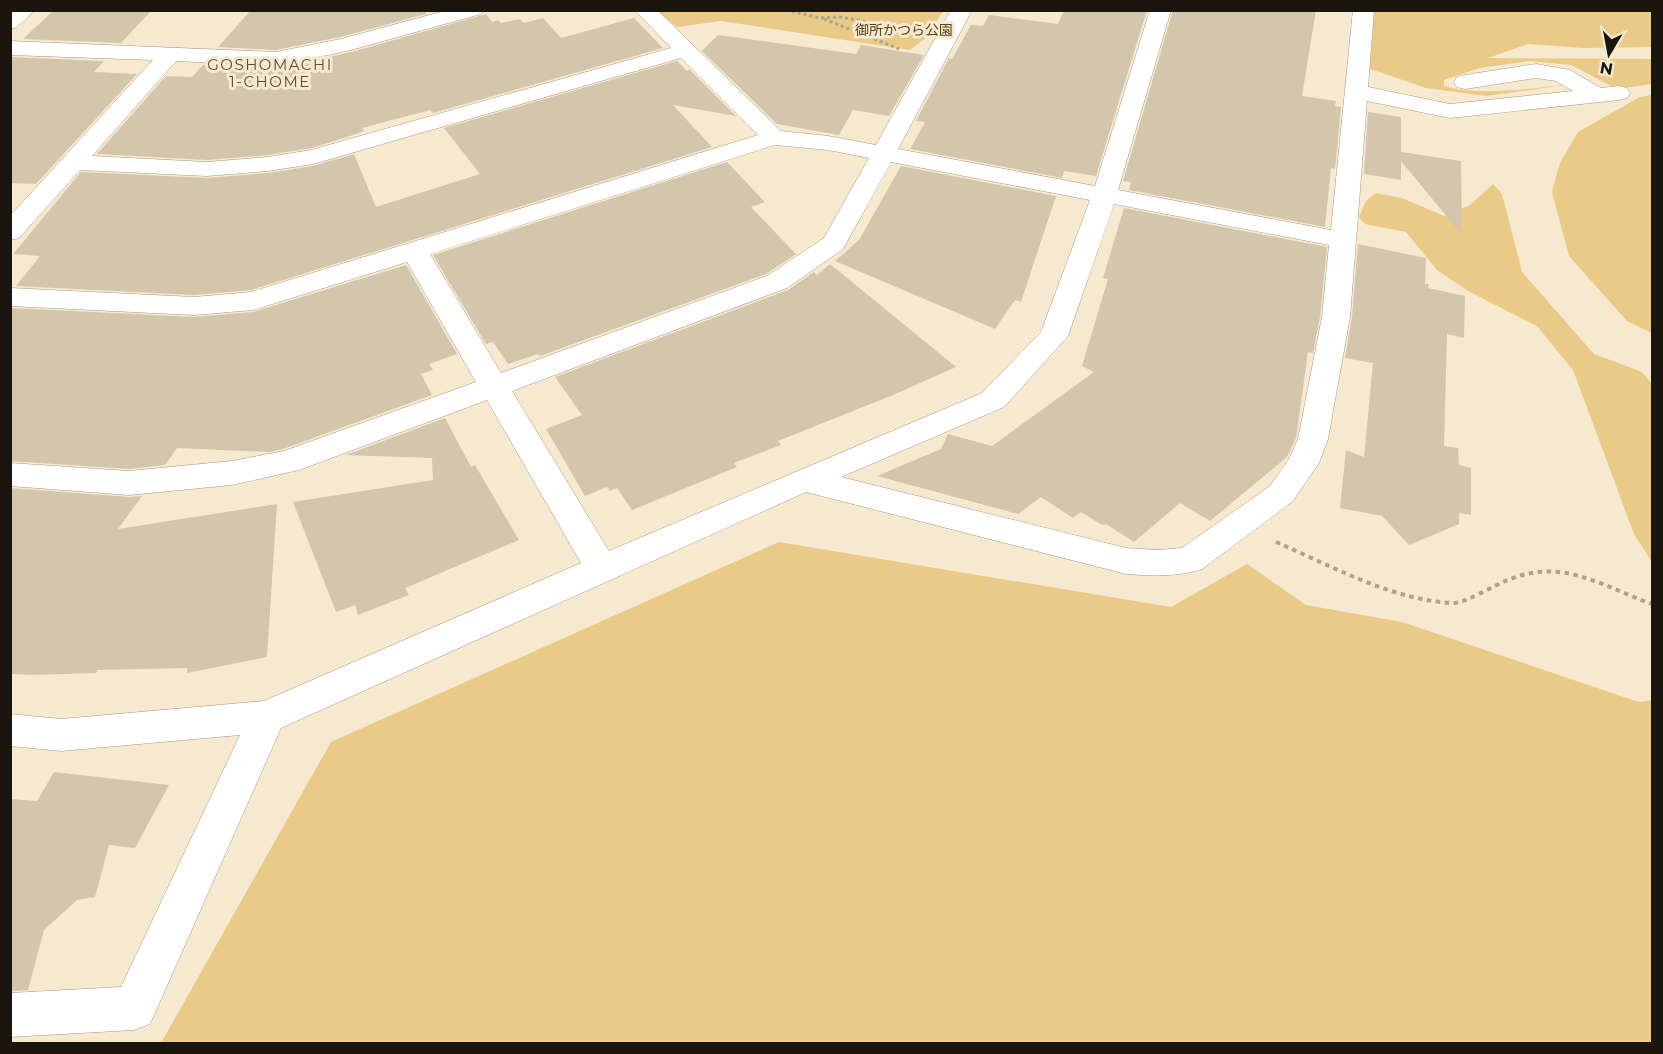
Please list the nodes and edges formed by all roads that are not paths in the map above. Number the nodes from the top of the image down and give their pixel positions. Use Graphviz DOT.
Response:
graph roads {
  1 [pos="25,10"];
  2 [pos="474,10"];
  3 [pos="645,10"];
  4 [pos="962,10"];
  5 [pos="1161,10"];
  6 [pos="1364,10"];
  7 [pos="10,24"];
  8 [pos="10,48"];
  9 [pos="686,50"];
  10 [pos="170,55"];
  11 [pos="1465,82"];
  12 [pos="1357,92"];
  13 [pos="774,138"];
  14 [pos="882,154"];
  15 [pos="75,162"];
  16 [pos="1104,196"];
  17 [pos="10,232"];
  18 [pos="1344,240"];
  19 [pos="415,252"];
  20 [pos="10,297"];
  21 [pos="494,387"];
  22 [pos="10,474"];
  23 [pos="804,480"];
  24 [pos="602,569"];
  25 [pos="267,717"];
  26 [pos="10,730"];
  27 [pos="10,1015"];
  1 -- 7 [label="street"];
  2 -- 10 [label="street"];
  3 -- 9 [label="street"];
  4 -- 14 [label="street"];
  5 -- 16 [label="street"];
  6 -- 12 [label="street"];
  8 -- 10 [label="street"];
  9 -- 13 [label="street"];
  9 -- 15 [label="street"];
  10 -- 15 [label="street"];
  11 -- 12 [label="street"];
  12 -- 18 [label="street"];
  13 -- 14 [label="street"];
  13 -- 19 [label="street"];
  14 -- 16 [label="street"];
  14 -- 21 [label="street"];
  15 -- 17 [label="street"];
  16 -- 18 [label="street"];
  16 -- 23 [label="street"];
  18 -- 23 [label="street"];
  19 -- 20 [label="street"];
  19 -- 21 [label="street"];
  21 -- 22 [label="street"];
  21 -- 24 [label="street"];
  23 -- 24 [label="street"];
  24 -- 25 [label="street"];
  25 -- 26 [label="street"];
  25 -- 27 [label="street"];
}
